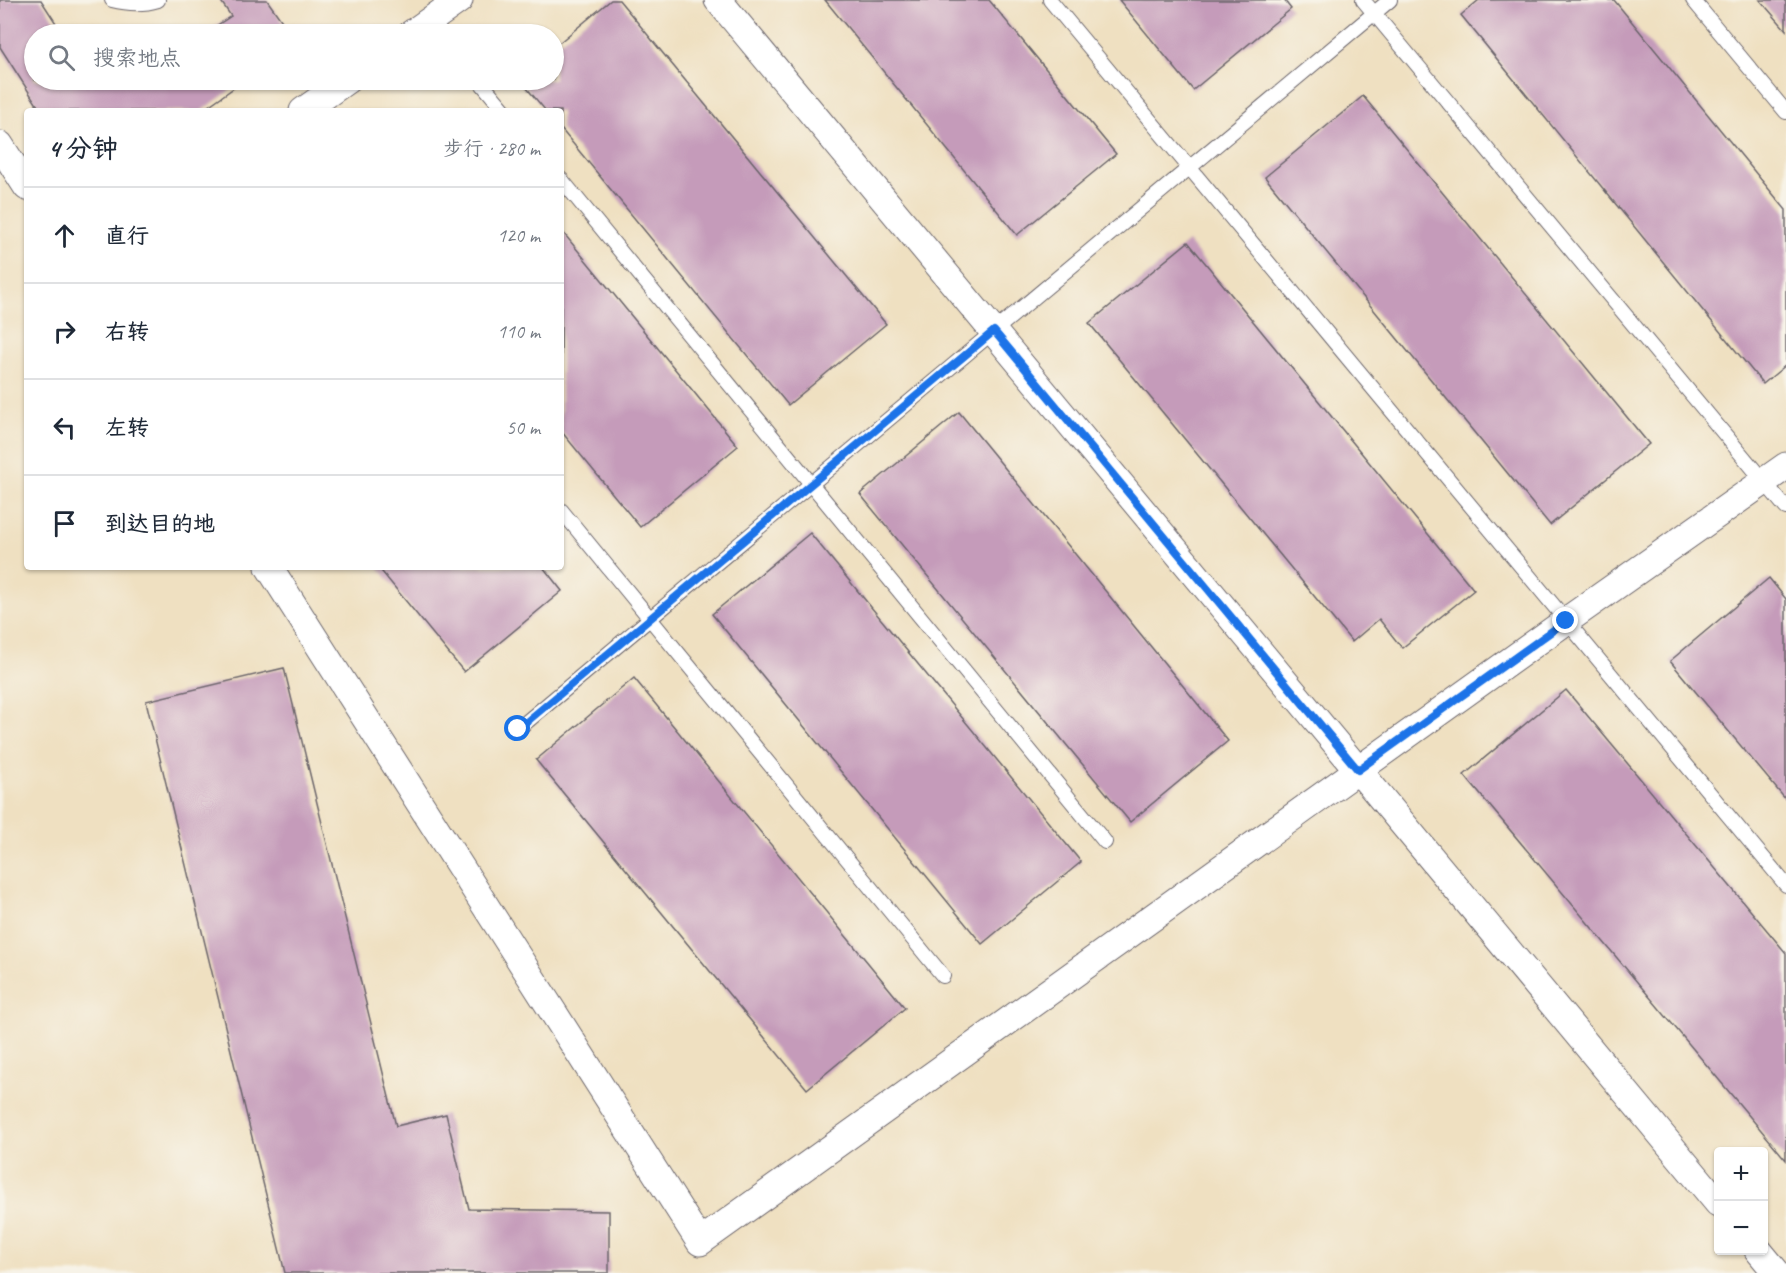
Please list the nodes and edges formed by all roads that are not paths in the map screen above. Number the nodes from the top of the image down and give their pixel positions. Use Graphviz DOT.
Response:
graph roads {
  1 [pos="112,0"];
  2 [pos="158,0"];
  3 [pos="459,0"];
  4 [pos="718,0"];
  5 [pos="1050,0"];
  6 [pos="1363,0"];
  7 [pos="1390,0"];
  8 [pos="1693,0"];
  9 [pos="1374,13"];
  10 [pos="434,24"];
  11 [pos="333,90"];
  12 [pos="487,90"];
  13 [pos="307,108"];
  14 [pos="502,108"];
  15 [pos="1786,112"];
  16 [pos="0,145"];
  17 [pos="1190,167"];
  18 [pos="24,182"];
  19 [pos="564,183"];
  20 [pos="994,331"];
  21 [pos="1786,466"];
  22 [pos="1764,482"];
  23 [pos="811,484"];
  24 [pos="1786,508"];
  25 [pos="564,514"];
  26 [pos="271,570"];
  27 [pos="650,618"];
  28 [pos="1566,621"];
  29 [pos="518,729"];
  30 [pos="1358,770"];
  31 [pos="1105,842"];
  32 [pos="1786,885"];
  33 [pos="943,976"];
  34 [pos="1717,1201"];
  35 [pos="1761,1255"];
  36 [pos="1777,1273"];
  1 -- 2 [label="lane"];
  3 -- 10 [label="street"];
  4 -- 20 [label="street"];
  5 -- 17 [label="lane"];
  6 -- 9 [label="lane"];
  7 -- 9 [label="lane"];
  8 -- 15 [label="lane"];
  9 -- 17 [label="lane"];
  9 -- 22 [label="lane"];
  11 -- 13 [label="street"];
  12 -- 14 [label="lane"];
  16 -- 18 [label="street"];
  17 -- 20 [label="lane"];
  17 -- 28 [label="lane"];
  19 -- 23 [label="lane"];
  20 -- 23 [label="lane"];
  20 -- 30 [label="street"];
  21 -- 22 [label="street"];
  22 -- 24 [label="lane"];
  22 -- 28 [label="street"];
  23 -- 27 [label="lane"];
  23 -- 31 [label="lane"];
  25 -- 27 [label="lane"];
  26 -- 30 [label="street"];
  27 -- 29 [label="lane"];
  27 -- 33 [label="lane"];
  28 -- 30 [label="street"];
  28 -- 32 [label="lane"];
  30 -- 34 [label="street"];
  35 -- 36 [label="street"];
}
